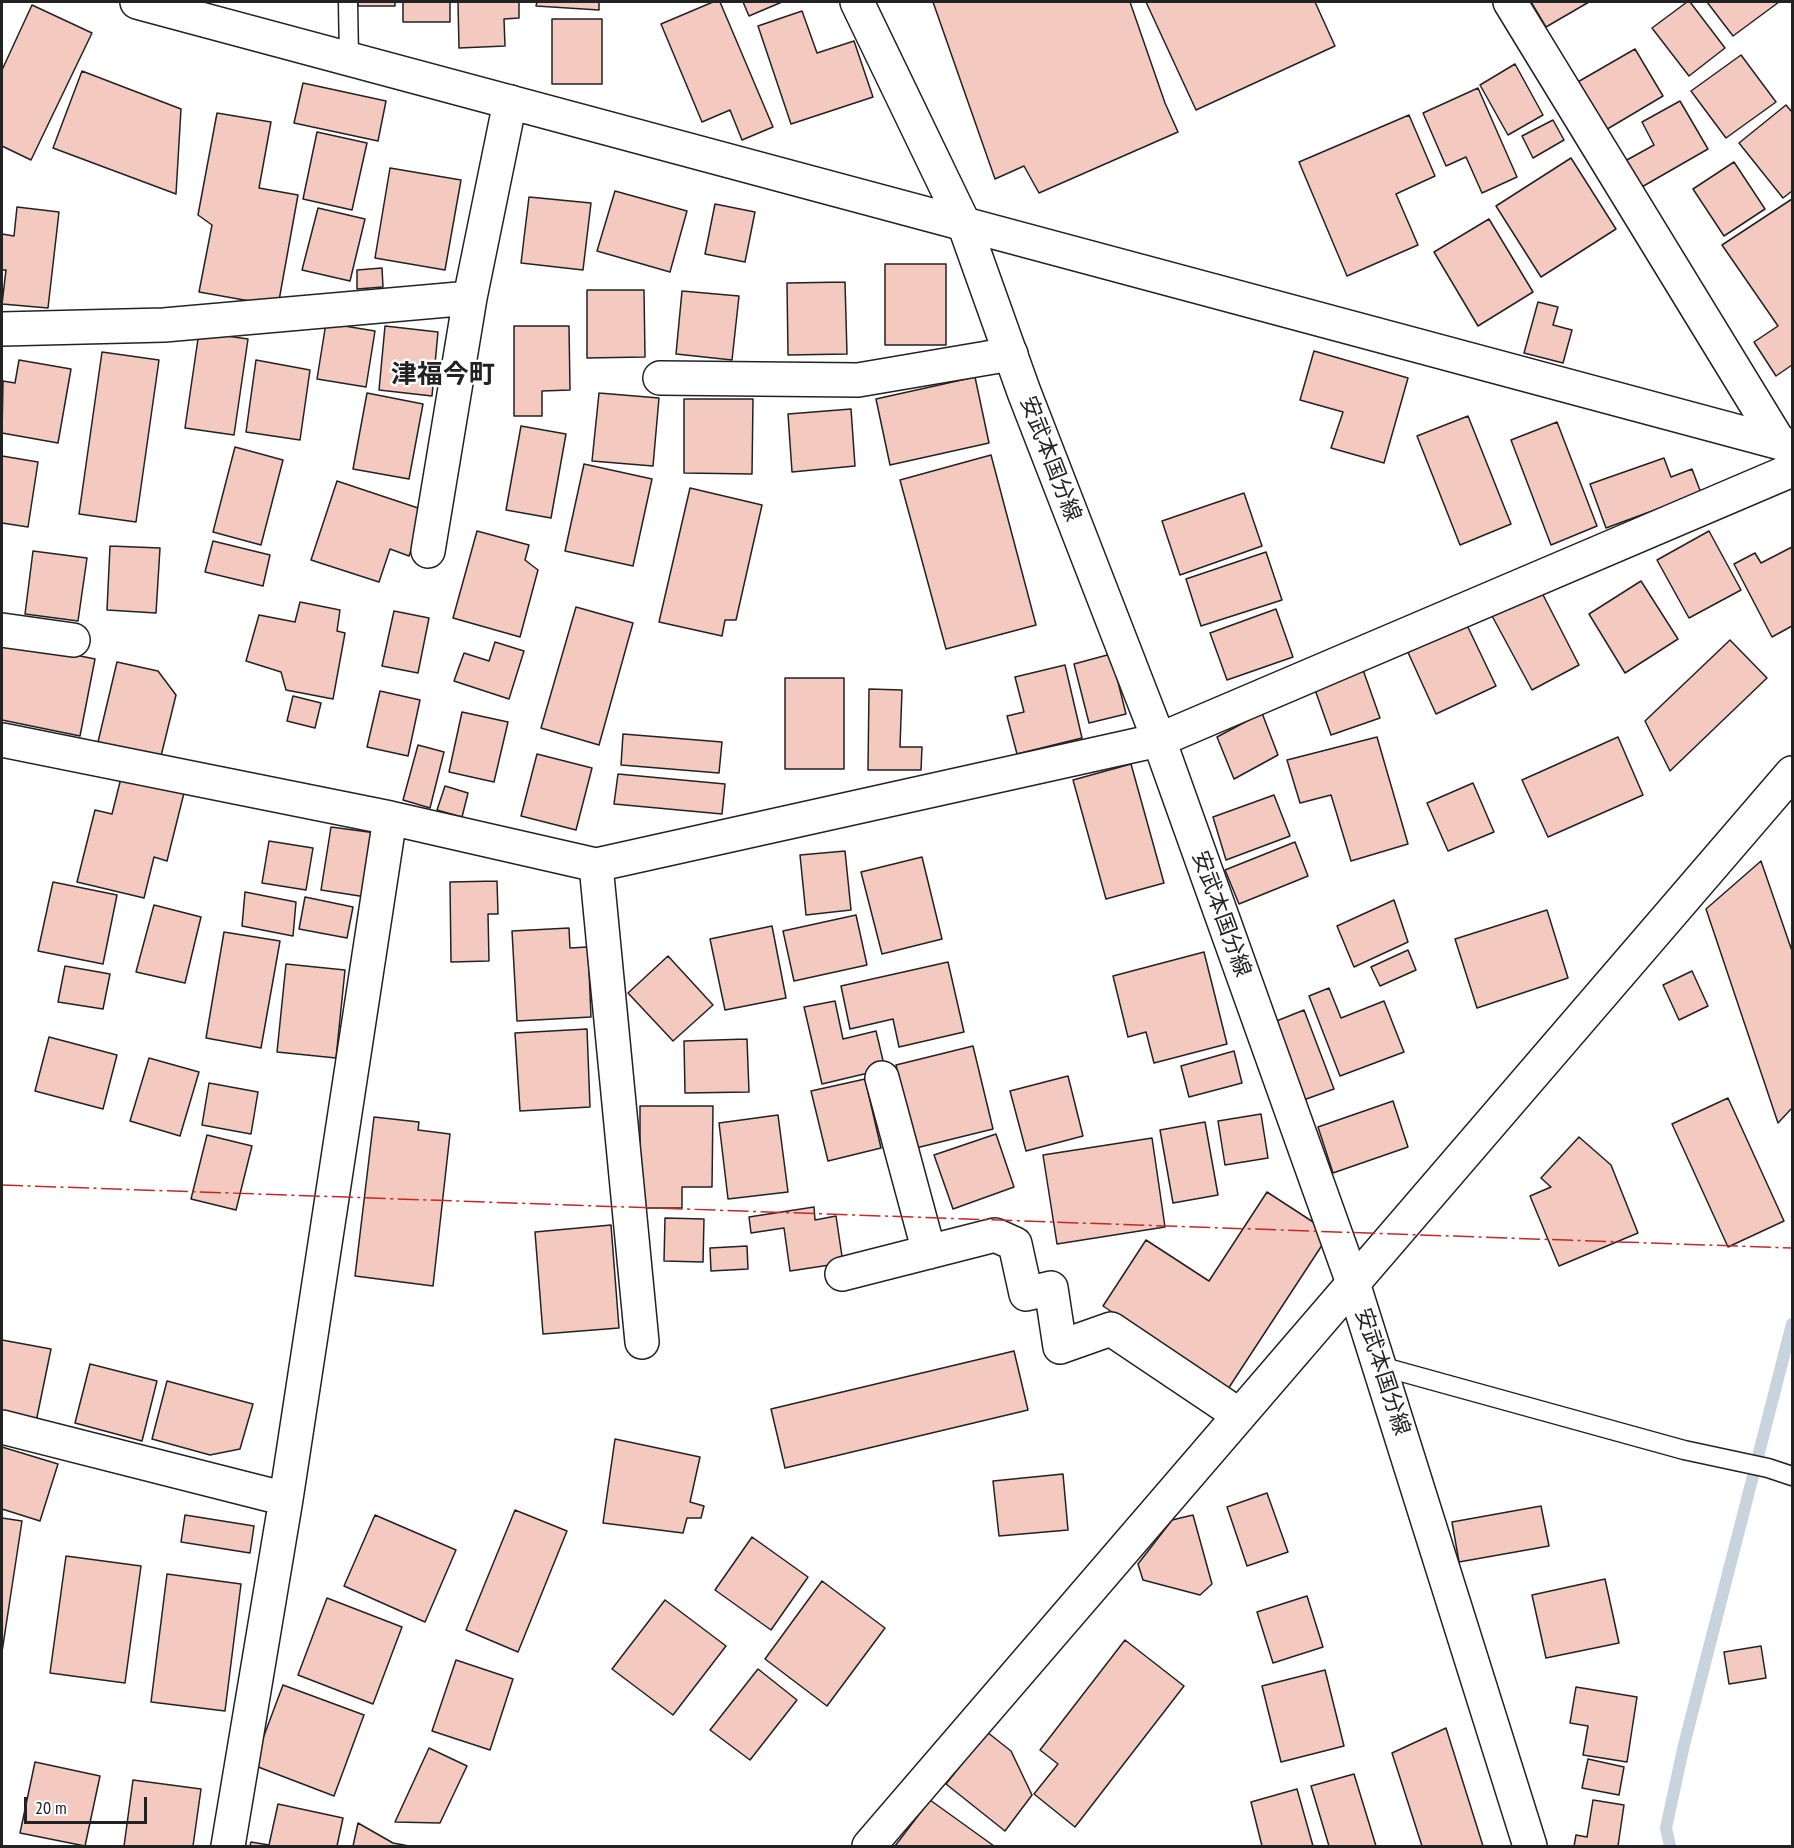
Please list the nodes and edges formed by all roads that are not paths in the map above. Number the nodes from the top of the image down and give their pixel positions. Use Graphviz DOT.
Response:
graph roads {
  1 [pos="137,2"];
  2 [pos="348,2"];
  3 [pos="857,2"];
  4 [pos="1510,2"];
  5 [pos="348,58"];
  6 [pos="510,102"];
  7 [pos="964,224"];
  8 [pos="470,298"];
  9 [pos="2,329"];
  10 [pos="1011,354"];
  11 [pos="660,378"];
  12 [pos="1788,453"];
  13 [pos="428,551"];
  14 [pos="2,630"];
  15 [pos="73,640"];
  16 [pos="2,740"];
  17 [pos="1159,740"];
  18 [pos="1792,773"];
  19 [pos="390,818"];
  20 [pos="596,865"];
  21 [pos="882,1078"];
  22 [pos="929,1251"];
  23 [pos="842,1274"];
  24 [pos="1353,1283"];
  25 [pos="642,1341"];
  26 [pos="1380,1366"];
  27 [pos="1239,1415"];
  28 [pos="2,1427"];
  29 [pos="1792,1476"];
  30 [pos="286,1499"];
  31 [pos="228,1846"];
  32 [pos="869,1846"];
  33 [pos="1530,1846"];
  1 -- 5 [label="street"];
  2 -- 5 [label="lane"];
  3 -- 7 [label="street, 安武本国分線"];
  4 -- 12 [label="street"];
  5 -- 6 [label="street"];
  6 -- 7 [label="street"];
  6 -- 8 [label="street"];
  7 -- 10 [label="street, 安武本国分線"];
  7 -- 12 [label="street"];
  8 -- 9 [label="street"];
  8 -- 13 [label="street"];
  10 -- 11 [label="street"];
  10 -- 17 [label="street, 安武本国分線"];
  12 -- 17 [label="street"];
  14 -- 15 [label="street"];
  16 -- 19 [label="street"];
  17 -- 20 [label="street"];
  17 -- 24 [label="street, 安武本国分線"];
  18 -- 24 [label="street"];
  19 -- 20 [label="street"];
  19 -- 30 [label="street"];
  20 -- 25 [label="street"];
  21 -- 22 [label="street"];
  22 -- 23 [label="street"];
  22 -- 27 [label="street"];
  24 -- 26 [label="street, 安武本国分線"];
  24 -- 27 [label="street"];
  26 -- 29 [label="lane"];
  26 -- 33 [label="street, 安武本国分線"];
  27 -- 32 [label="street"];
  28 -- 30 [label="street"];
  30 -- 31 [label="street"];
}
